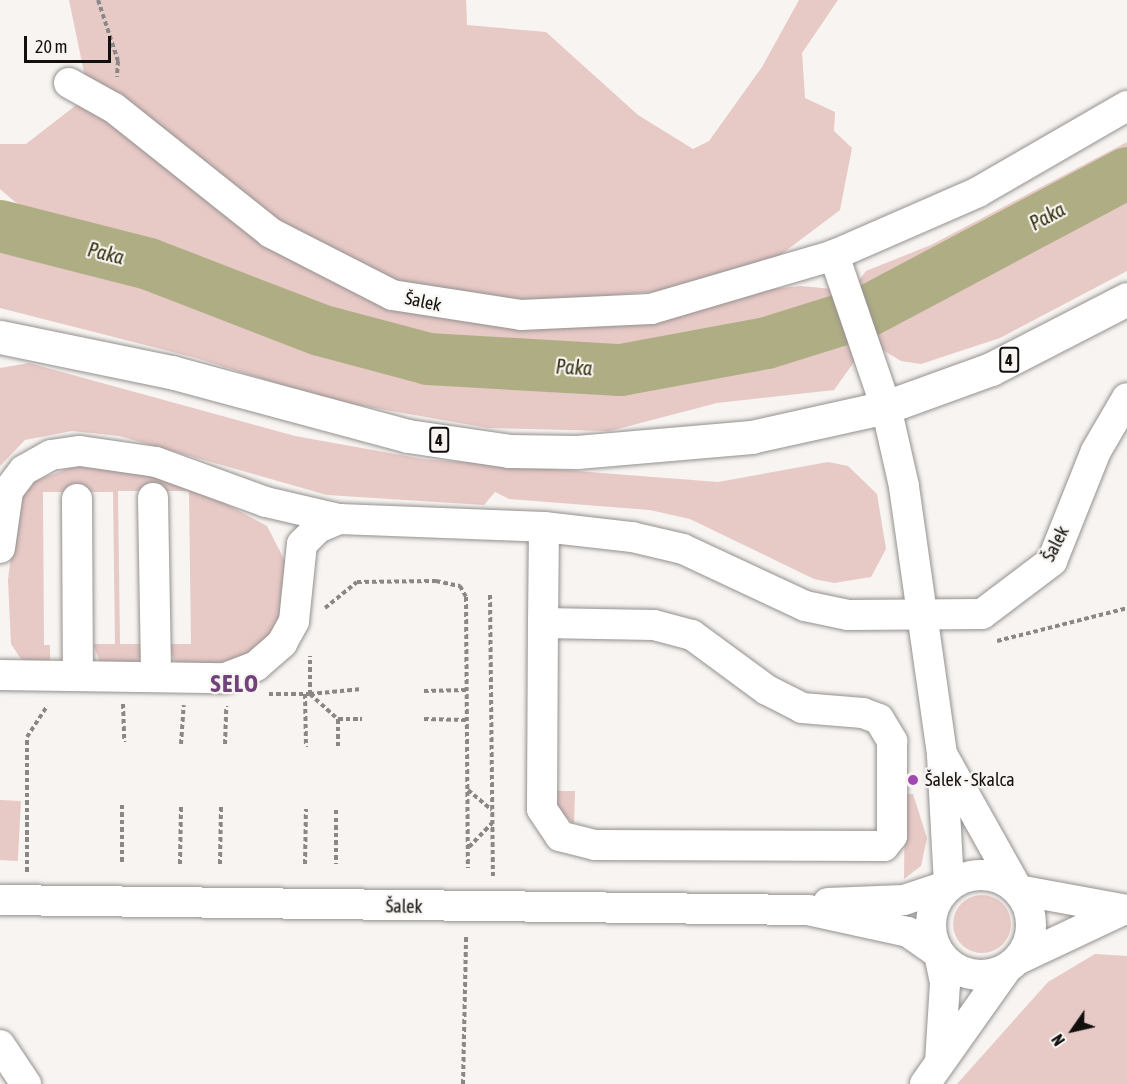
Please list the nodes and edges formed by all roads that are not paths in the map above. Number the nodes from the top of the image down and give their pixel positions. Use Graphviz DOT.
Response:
graph roads {
  1 [pos="69,83"];
  2 [pos="1127,106"];
  3 [pos="834,255"];
  4 [pos="1127,299"];
  5 [pos="0,337"];
  6 [pos="1127,398"];
  7 [pos="886,407"];
  8 [pos="153,498"];
  9 [pos="77,499"];
  10 [pos="339,519"];
  11 [pos="544,527"];
  12 [pos="0,548"];
  13 [pos="923,617"];
  14 [pos="543,623"];
  15 [pos="0,675"];
  16 [pos="64,675"];
  17 [pos="156,675"];
  18 [pos="942,754"];
  19 [pos="949,885"];
  20 [pos="1018,890"];
  21 [pos="0,900"];
  22 [pos="808,910"];
  23 [pos="1125,910"];
  24 [pos="939,954"];
  25 [pos="1013,964"];
  26 [pos="0,1046"];
  27 [pos="932,1073"];
  28 [pos="26,1084"];
  1 -- 3 [label="street, Šalek"];
  2 -- 3 [label="street, Šalek"];
  3 -- 7 [label="street"];
  4 -- 7 [label="main road, 4"];
  5 -- 7 [label="main road, 4"];
  6 -- 13 [label="street, Šalek"];
  7 -- 13 [label="street"];
  8 -- 17 [label="street"];
  9 -- 16 [label="street"];
  10 -- 11 [label="street, Šalek"];
  10 -- 12 [label="street, Šalek"];
  10 -- 17 [label="street"];
  11 -- 13 [label="street, Šalek"];
  11 -- 14 [label="street"];
  13 -- 18 [label="street"];
  14 -- 14 [label="street"];
  15 -- 16 [label="street"];
  16 -- 17 [label="street"];
  18 -- 19 [label="street"];
  18 -- 20 [label="street"];
  19 -- 20 [label="street"];
  19 -- 22 [label="street"];
  19 -- 24 [label="street"];
  20 -- 23 [label="street"];
  20 -- 25 [label="street"];
  21 -- 22 [label="street, Šalek"];
  22 -- 24 [label="street"];
  23 -- 25 [label="street"];
  24 -- 25 [label="street"];
  24 -- 27 [label="street"];
  25 -- 27 [label="street"];
  26 -- 28 [label="street"];
}
